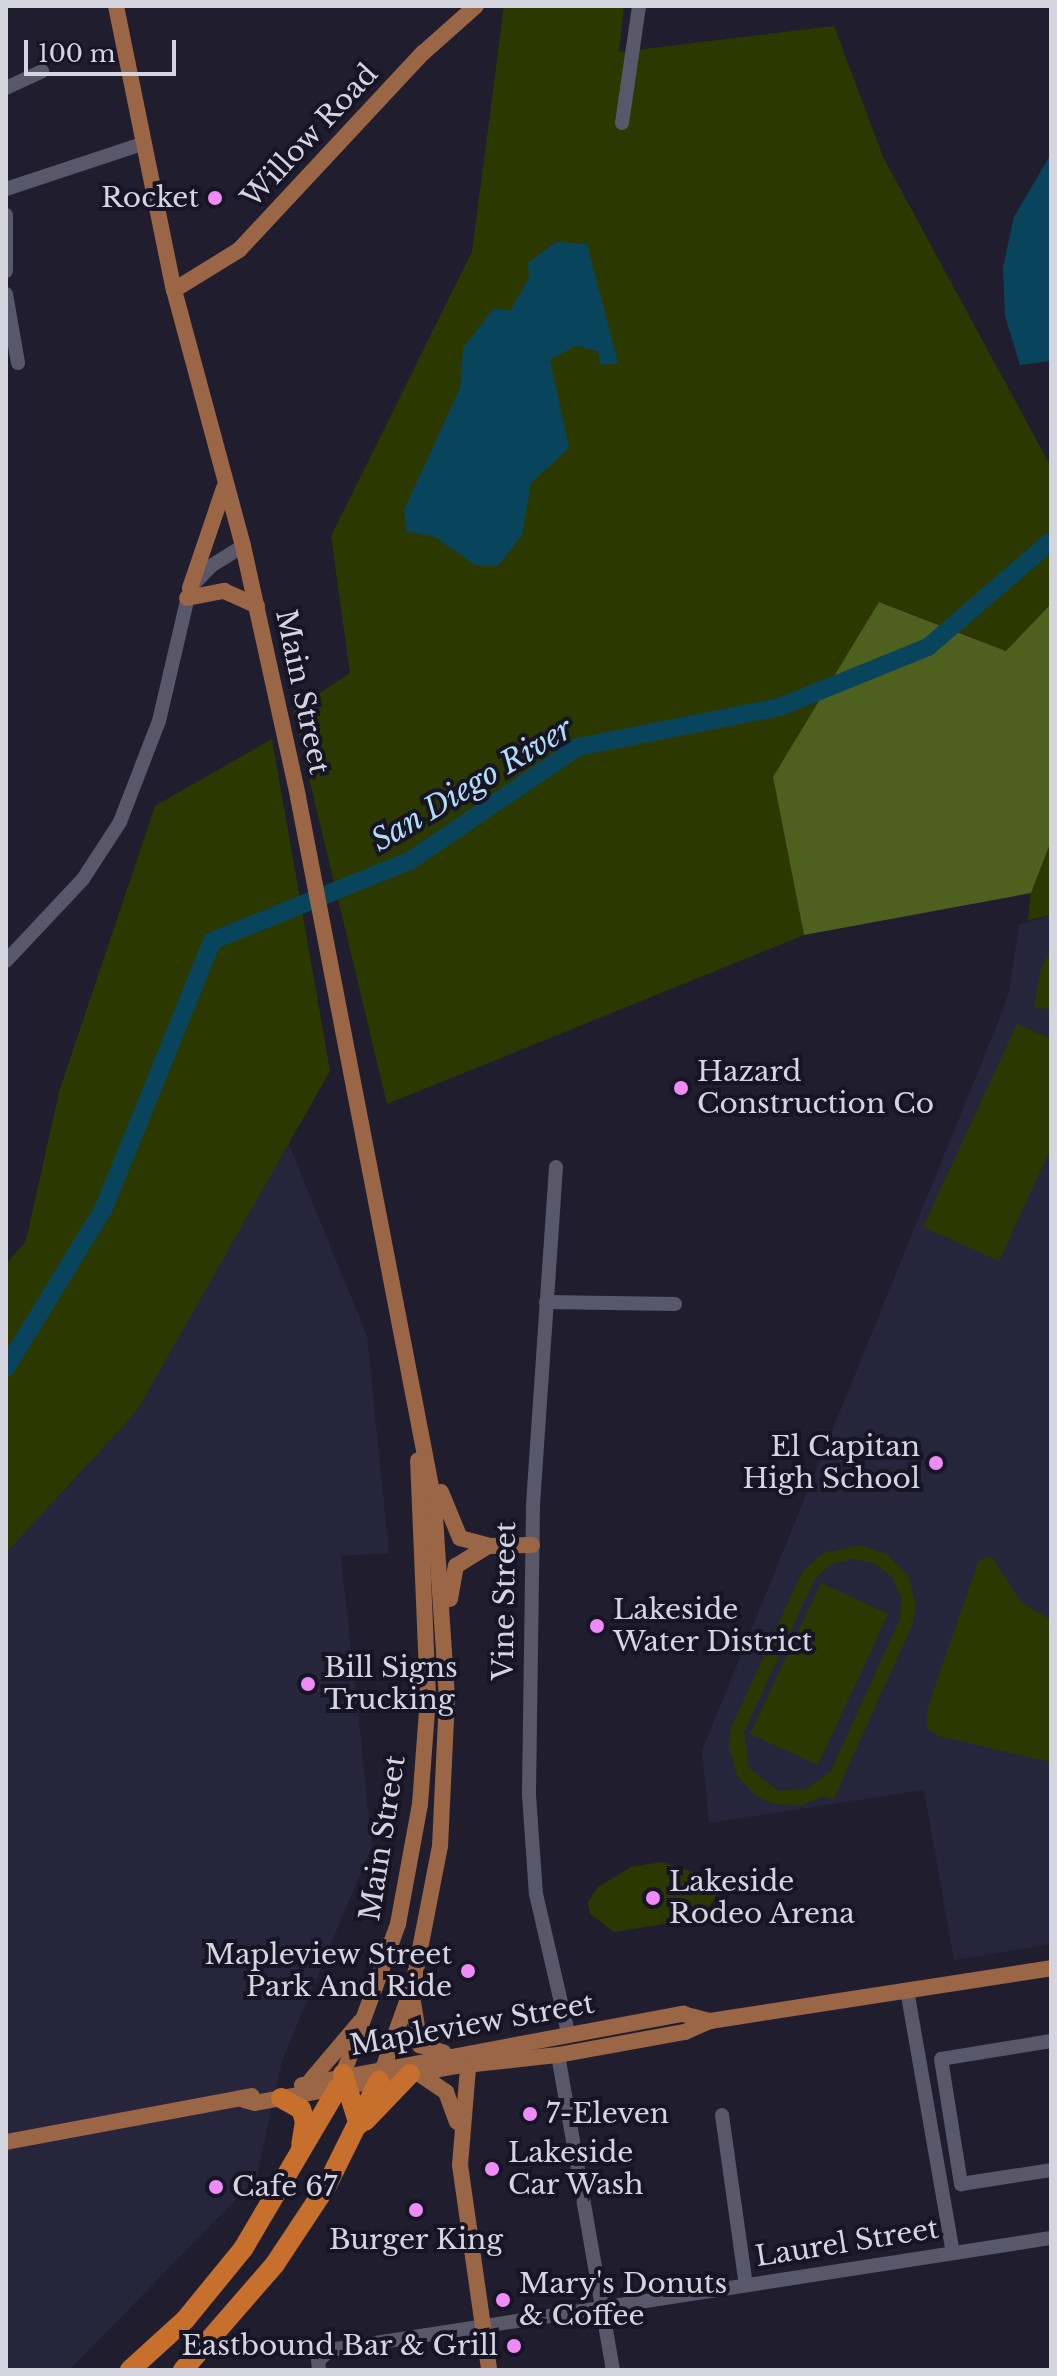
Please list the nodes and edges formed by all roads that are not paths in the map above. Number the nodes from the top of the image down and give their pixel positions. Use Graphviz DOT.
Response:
graph roads {
  1 [pos="116,6"];
  2 [pos="476,6"];
  3 [pos="639,6"];
  4 [pos="42,71"];
  5 [pos="6,88"];
  6 [pos="622,123"];
  7 [pos="145,143"];
  8 [pos="6,189"];
  9 [pos="6,215"];
  10 [pos="6,271"];
  11 [pos="174,290"];
  12 [pos="6,294"];
  13 [pos="18,363"];
  14 [pos="225,483"];
  15 [pos="243,546"];
  16 [pos="188,593"];
  17 [pos="257,606"];
  18 [pos="6,961"];
  19 [pos="556,1167"];
  20 [pos="546,1302"];
  21 [pos="675,1304"];
  22 [pos="413,1395"];
  23 [pos="532,1545"];
  24 [pos="490,1546"];
  25 [pos="445,1632"];
  26 [pos="1051,1968"];
  27 [pos="413,1985"];
  28 [pos="907,1990"];
  29 [pos="366,2021"];
  30 [pos="710,2021"];
  31 [pos="568,2033"];
  32 [pos="1051,2041"];
  33 [pos="558,2055"];
  34 [pos="463,2057"];
  35 [pos="379,2072"];
  36 [pos="414,2074"];
  37 [pos="344,2082"];
  38 [pos="307,2083"];
  39 [pos="281,2098"];
  40 [pos="244,2100"];
  41 [pos="722,2115"];
  42 [pos="359,2125"];
  43 [pos="460,2131"];
  44 [pos="6,2142"];
  45 [pos="296,2164"];
  46 [pos="1051,2170"];
  47 [pos="1051,2238"];
  48 [pos="953,2253"];
  49 [pos="746,2285"];
  50 [pos="604,2308"];
  51 [pos="482,2327"];
  52 [pos="320,2363"];
  53 [pos="130,2370"];
  54 [pos="183,2370"];
  55 [pos="489,2370"];
  56 [pos="613,2370"];
  1 -- 7 [label="main road, Main Street"];
  2 -- 11 [label="main road, Willow Road"];
  3 -- 6 [label="street"];
  4 -- 5 [label="street"];
  7 -- 8 [label="street"];
  7 -- 11 [label="main road, Main Street"];
  9 -- 10 [label="street"];
  11 -- 14 [label="main road, Main Street"];
  12 -- 13 [label="street"];
  14 -- 15 [label="main road, Main Street"];
  14 -- 16 [label="main road"];
  15 -- 16 [label="street"];
  15 -- 17 [label="main road, Main Street"];
  16 -- 17 [label="main road"];
  16 -- 18 [label="street"];
  17 -- 22 [label="main road, Main Street"];
  19 -- 20 [label="street, Vine Street"];
  20 -- 21 [label="street"];
  20 -- 23 [label="street, Vine Street"];
  22 -- 24 [label="main road"];
  22 -- 25 [label="main road, Main Street"];
  22 -- 29 [label="main road, Main Street"];
  23 -- 24 [label="main road"];
  23 -- 31 [label="street, Vine Street"];
  24 -- 25 [label="main road"];
  25 -- 27 [label="main road, Main Street"];
  26 -- 28 [label="main road, Mapleview Street"];
  27 -- 34 [label="main road"];
  27 -- 35 [label="main road, Main Street"];
  28 -- 30 [label="main road, Mapleview Street"];
  28 -- 48 [label="street"];
  29 -- 35 [label="main road"];
  29 -- 37 [label="main road, Main Street"];
  29 -- 38 [label="main road"];
  30 -- 31 [label="main road, Mapleview Street"];
  30 -- 33 [label="main road, Mapleview Street"];
  31 -- 34 [label="main road, Mapleview Street"];
  32 -- 46 [label="street"];
  33 -- 34 [label="main road, Mapleview Street"];
  33 -- 50 [label="street"];
  34 -- 35 [label="main road, Mapleview Street"];
  34 -- 36 [label="main road, Mapleview Street"];
  34 -- 43 [label="main road"];
  35 -- 36 [label="main road, Mapleview Street"];
  35 -- 37 [label="main road, Mapleview Street"];
  35 -- 42 [label="highway"];
  36 -- 42 [label="highway"];
  36 -- 43 [label="main road"];
  37 -- 38 [label="main road, Mapleview Street"];
  37 -- 39 [label="main road, Mapleview Street"];
  37 -- 42 [label="highway"];
  37 -- 45 [label="highway"];
  38 -- 40 [label="main road, Mapleview Street"];
  39 -- 40 [label="main road, Mapleview Street"];
  39 -- 45 [label="highway"];
  40 -- 44 [label="main road, Mapleview Street"];
  41 -- 49 [label="street"];
  42 -- 54 [label="highway"];
  43 -- 51 [label="main road"];
  45 -- 53 [label="highway"];
  47 -- 48 [label="street, Laurel Street"];
  48 -- 49 [label="street, Laurel Street"];
  49 -- 50 [label="street, Laurel Street"];
  50 -- 51 [label="street, Laurel Street"];
  50 -- 56 [label="street"];
  51 -- 52 [label="street, Laurel Street"];
  51 -- 55 [label="main road"];
}
